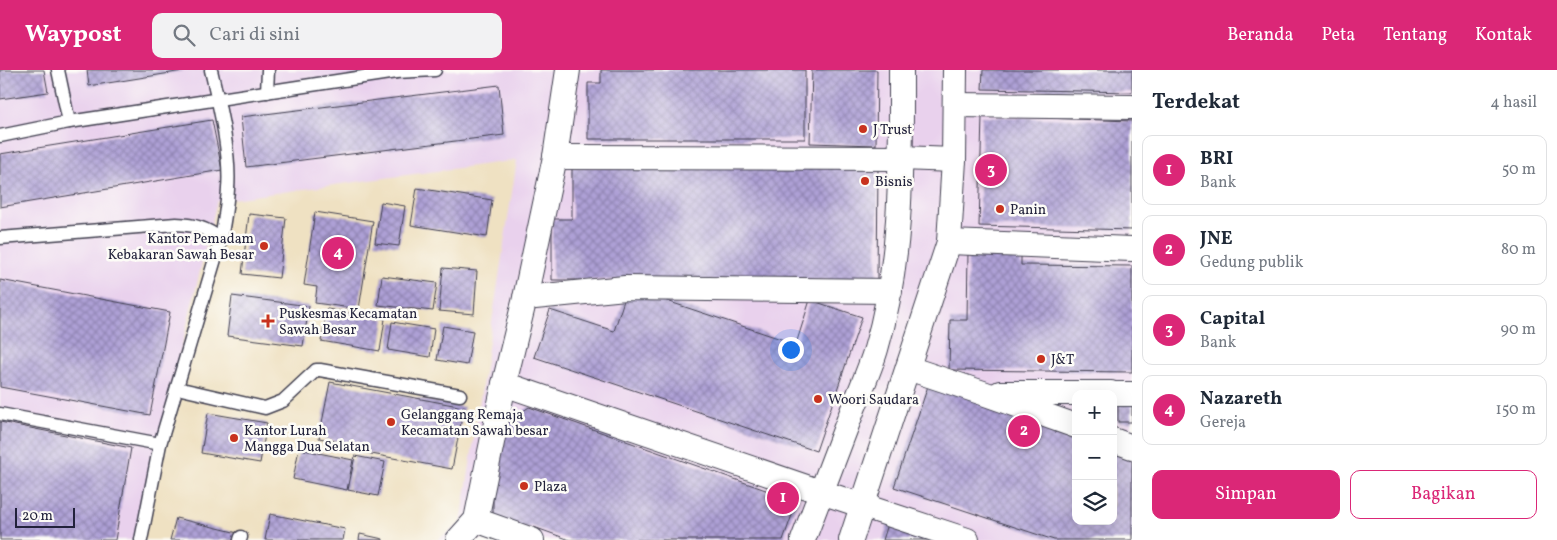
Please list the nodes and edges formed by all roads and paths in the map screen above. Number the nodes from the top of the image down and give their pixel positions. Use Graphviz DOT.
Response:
graph roads {
  1 [pos="58,70"];
  2 [pos="211,70"];
  3 [pos="268,70"];
  4 [pos="436,70"];
  5 [pos="568,70"];
  6 [pos="901,70"];
  7 [pos="955,70"];
  8 [pos="396,71"];
  9 [pos="267,92"];
  10 [pos="218,100"];
  11 [pos="955,105"];
  12 [pos="1132,107"];
  13 [pos="69,122"];
  14 [pos="0,136"];
  15 [pos="555,157"];
  16 [pos="901,158"];
  17 [pos="954,160"];
  18 [pos="0,238"];
  19 [pos="221,239"];
  20 [pos="949,242"];
  21 [pos="1132,249"];
  22 [pos="890,291"];
  23 [pos="525,298"];
  24 [pos="908,368"];
  25 [pos="504,384"];
  26 [pos="176,388"];
  27 [pos="983,393"];
  28 [pos="1118,393"];
  29 [pos="460,395"];
  30 [pos="0,414"];
  31 [pos="1072,425"];
  32 [pos="1117,441"];
  33 [pos="160,444"];
  34 [pos="1132,447"];
  35 [pos="821,492"];
  36 [pos="862,506"];
  37 [pos="476,520"];
  38 [pos="140,540"];
  39 [pos="458,540"];
  40 [pos="532,540"];
  41 [pos="803,540"];
  42 [pos="851,540"];
  43 [pos="967,540"];
  1 -- 13 [label="lane"];
  2 -- 10 [label="lane"];
  3 -- 9 [label="lane"];
  4 -- 8 [label="lane"];
  5 -- 15 [label="street"];
  6 -- 16 [label="street"];
  7 -- 11 [label="street"];
  8 -- 9 [label="lane"];
  9 -- 10 [label="lane"];
  10 -- 13 [label="lane"];
  10 -- 19 [label="lane"];
  11 -- 12 [label="street"];
  11 -- 17 [label="street"];
  13 -- 14 [label="lane"];
  15 -- 16 [label="street"];
  15 -- 23 [label="street"];
  16 -- 17 [label="street"];
  16 -- 22 [label="street"];
  17 -- 20 [label="street"];
  18 -- 19 [label="lane"];
  19 -- 26 [label="lane"];
  20 -- 21 [label="street"];
  20 -- 24 [label="street"];
  22 -- 23 [label="street"];
  22 -- 35 [label="street"];
  23 -- 25 [label="street"];
  24 -- 27 [label="street"];
  24 -- 36 [label="street"];
  25 -- 35 [label="street"];
  25 -- 37 [label="street"];
  26 -- 29 [label="lane"];
  26 -- 33 [label="lane"];
  27 -- 28 [label="street"];
  27 -- 31 [label="street"];
  30 -- 33 [label="lane"];
  32 -- 34 [label="street"];
  33 -- 38 [label="lane"];
  35 -- 36 [label="street"];
  35 -- 41 [label="street"];
  36 -- 42 [label="street"];
  36 -- 43 [label="street"];
  37 -- 39 [label="street"];
  37 -- 40 [label="street"];
}
